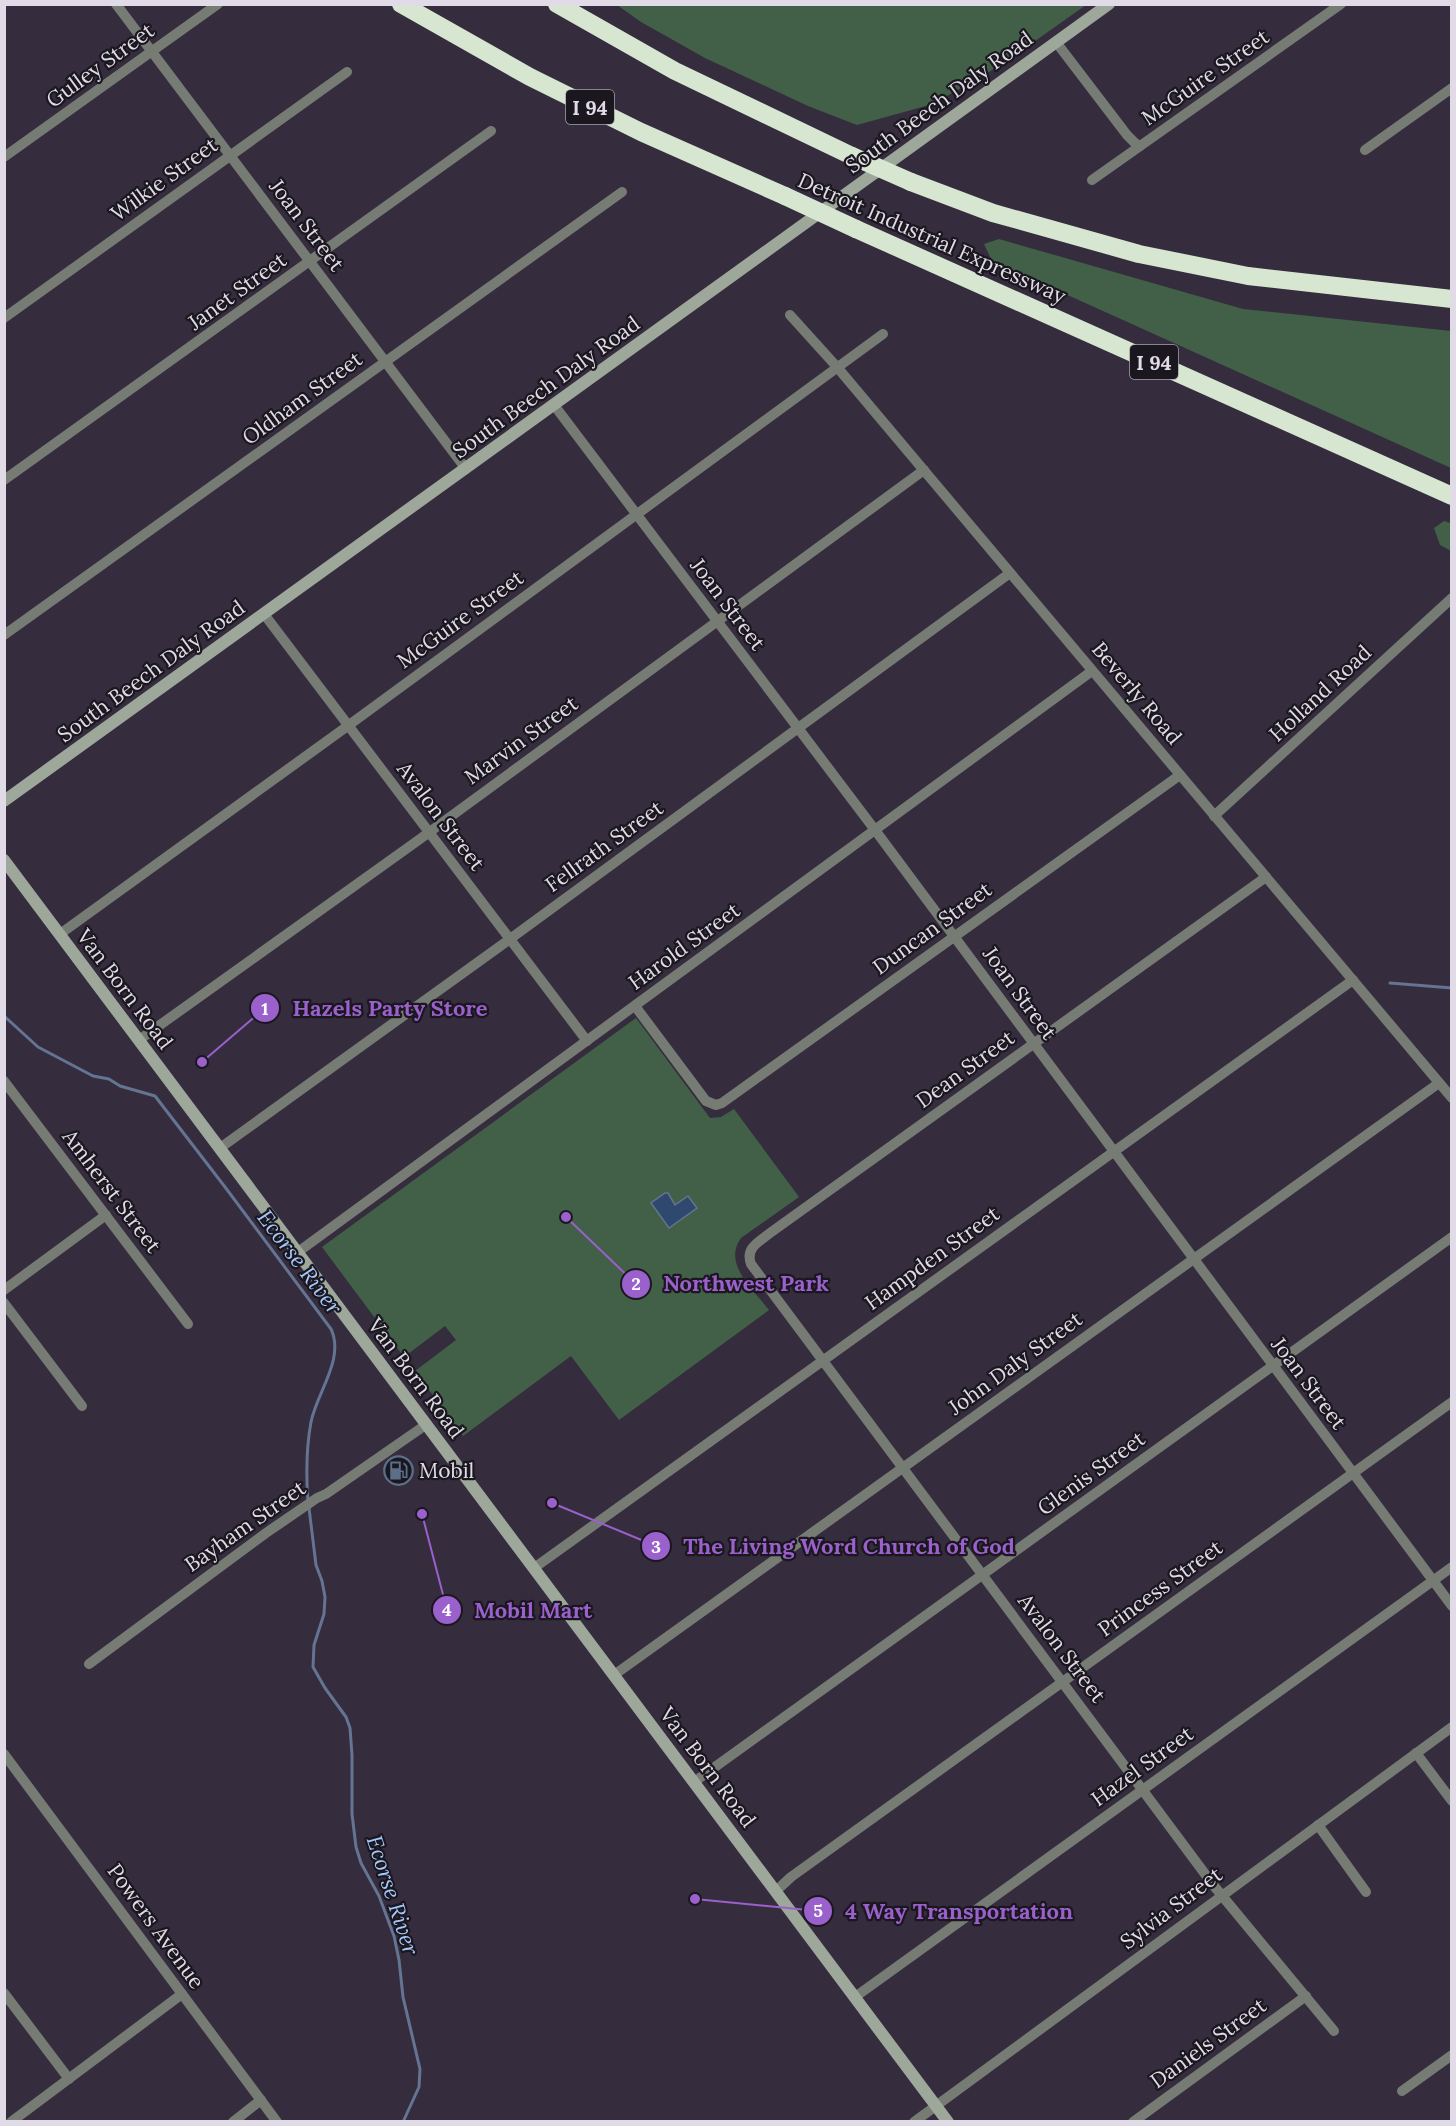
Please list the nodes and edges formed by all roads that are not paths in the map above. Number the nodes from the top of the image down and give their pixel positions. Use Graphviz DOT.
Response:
graph roads {
  1 [pos="116,4"];
  2 [pos="218,4"];
  3 [pos="401,4"];
  4 [pos="558,4"];
  5 [pos="1109,4"];
  6 [pos="1341,4"];
  7 [pos="1056,42"];
  8 [pos="152,52"];
  9 [pos="347,72"];
  10 [pos="1452,88"];
  11 [pos="491,131"];
  12 [pos="1140,146"];
  13 [pos="1365,150"];
  14 [pos="230,156"];
  15 [pos="4,157"];
  16 [pos="1092,180"];
  17 [pos="622,192"];
  18 [pos="310,262"];
  19 [pos="1452,299"];
  20 [pos="790,315"];
  21 [pos="4,318"];
  22 [pos="883,334"];
  23 [pos="386,362"];
  24 [pos="837,367"];
  25 [pos="554,405"];
  26 [pos="466,469"];
  27 [pos="924,470"];
  28 [pos="4,480"];
  29 [pos="1452,496"];
  30 [pos="636,515"];
  31 [pos="1010,573"];
  32 [pos="1452,598"];
  33 [pos="264,614"];
  34 [pos="717,621"];
  35 [pos="4,635"];
  36 [pos="1092,671"];
  37 [pos="349,725"];
  38 [pos="797,728"];
  39 [pos="1180,775"];
  40 [pos="4,801"];
  41 [pos="1215,816"];
  42 [pos="875,830"];
  43 [pos="429,832"];
  44 [pos="4,860"];
  45 [pos="1266,877"];
  46 [pos="60,934"];
  47 [pos="954,937"];
  48 [pos="510,939"];
  49 [pos="1353,980"];
  50 [pos="635,1006"];
  51 [pos="139,1040"];
  52 [pos="587,1041"];
  53 [pos="1034,1044"];
  54 [pos="4,1081"];
  55 [pos="1439,1083"];
  56 [pos="1452,1098"];
  57 [pos="220,1148"];
  58 [pos="1112,1151"];
  59 [pos="106,1215"];
  60 [pos="1452,1237"];
  61 [pos="298,1252"];
  62 [pos="749,1253"];
  63 [pos="1193,1260"];
  64 [pos="4,1290"];
  65 [pos="4,1303"];
  66 [pos="188,1324"];
  67 [pos="823,1360"];
  68 [pos="1273,1367"];
  69 [pos="1452,1402"];
  70 [pos="82,1406"];
  71 [pos="426,1424"];
  72 [pos="903,1468"];
  73 [pos="1353,1474"];
  74 [pos="534,1568"];
  75 [pos="1452,1568"];
  76 [pos="983,1575"];
  77 [pos="1433,1581"];
  78 [pos="1452,1606"];
  79 [pos="89,1664"];
  80 [pos="614,1675"];
  81 [pos="1063,1682"];
  82 [pos="1452,1727"];
  83 [pos="1416,1753"];
  84 [pos="4,1754"];
  85 [pos="694,1782"];
  86 [pos="1143,1790"];
  87 [pos="1452,1801"];
  88 [pos="1318,1825"];
  89 [pos="776,1891"];
  90 [pos="1366,1892"];
  91 [pos="1222,1895"];
  92 [pos="4,1993"];
  93 [pos="182,1995"];
  94 [pos="1305,1996"];
  95 [pos="855,1997"];
  96 [pos="1334,2031"];
  97 [pos="1452,2055"];
  98 [pos="69,2079"];
  99 [pos="1402,2091"];
  100 [pos="261,2100"];
  101 [pos="936,2105"];
  102 [pos="11,2121"];
  103 [pos="233,2121"];
  104 [pos="277,2121"];
  105 [pos="914,2121"];
  106 [pos="948,2121"];
  107 [pos="1133,2121"];
  1 -- 8 [label="street, Joan Street"];
  2 -- 8 [label="street, Gulley Street"];
  3 -- 29 [label="highway, Detroit Industrial Expressway / I 94, bridge"];
  4 -- 19 [label="highway, Detroit Industrial Expressway, bridge"];
  5 -- 7 [label="main road, South Beech Daly Road"];
  6 -- 12 [label="street, McGuire Street"];
  7 -- 12 [label="street"];
  7 -- 25 [label="main road, South Beech Daly Road"];
  8 -- 14 [label="street, Joan Street"];
  8 -- 15 [label="street, Gulley Street"];
  9 -- 14 [label="street, Wilkie Street"];
  10 -- 13 [label="street"];
  11 -- 18 [label="street, Janet Street"];
  12 -- 16 [label="street, McGuire Street"];
  14 -- 18 [label="street, Joan Street"];
  14 -- 21 [label="street, Wilkie Street"];
  17 -- 23 [label="street, Oldham Street"];
  18 -- 23 [label="street, Joan Street"];
  18 -- 28 [label="street, Janet Street"];
  20 -- 24 [label="street, Beverly Road"];
  22 -- 24 [label="street, McGuire Street"];
  23 -- 26 [label="street, Joan Street"];
  23 -- 35 [label="street, Oldham Street"];
  24 -- 27 [label="street, Beverly Road"];
  24 -- 30 [label="street, McGuire Street"];
  25 -- 26 [label="main road, South Beech Daly Road"];
  25 -- 30 [label="street, Joan Street"];
  26 -- 33 [label="main road, South Beech Daly Road"];
  27 -- 31 [label="street, Beverly Road"];
  27 -- 34 [label="street, Marvin Street"];
  30 -- 34 [label="street, Joan Street"];
  30 -- 37 [label="street, McGuire Street"];
  31 -- 36 [label="street, Beverly Road"];
  31 -- 38 [label="street, Fellrath Street"];
  32 -- 41 [label="street, Holland Road"];
  33 -- 37 [label="street, Avalon Street"];
  33 -- 40 [label="main road, South Beech Daly Road"];
  34 -- 38 [label="street, Joan Street"];
  34 -- 43 [label="street, Marvin Street"];
  36 -- 39 [label="street, Beverly Road"];
  36 -- 42 [label="street, Harold Street"];
  37 -- 43 [label="street, Avalon Street"];
  37 -- 46 [label="street, McGuire Street"];
  38 -- 42 [label="street, Joan Street"];
  38 -- 48 [label="street, Fellrath Street"];
  39 -- 41 [label="street, Beverly Road"];
  39 -- 47 [label="street, Duncan Street"];
  41 -- 45 [label="street, Beverly Road"];
  42 -- 47 [label="street, Joan Street"];
  42 -- 50 [label="street, Harold Street"];
  43 -- 48 [label="street, Avalon Street"];
  43 -- 51 [label="street, Marvin Street"];
  44 -- 46 [label="main road, Van Born Road"];
  45 -- 49 [label="street, Beverly Road"];
  45 -- 53 [label="street, Dean Street"];
  46 -- 51 [label="main road, Van Born Road"];
  47 -- 50 [label="street, Duncan Street"];
  47 -- 53 [label="street, Joan Street"];
  48 -- 52 [label="street, Avalon Street"];
  48 -- 57 [label="street, Fellrath Street"];
  49 -- 55 [label="street, Beverly Road"];
  49 -- 58 [label="street, Hampden Street"];
  50 -- 52 [label="street, Harold Street"];
  51 -- 57 [label="main road, Van Born Road"];
  52 -- 61 [label="street, Harold Street"];
  53 -- 58 [label="street, Joan Street"];
  53 -- 62 [label="street, Dean Street"];
  54 -- 59 [label="street, Amherst Street"];
  55 -- 56 [label="street, Beverly Road"];
  55 -- 63 [label="street, John Daly Street"];
  57 -- 61 [label="main road, Van Born Road"];
  58 -- 63 [label="street, Joan Street"];
  58 -- 67 [label="street, Hampden Street"];
  59 -- 64 [label="street"];
  59 -- 66 [label="street, Amherst Street"];
  60 -- 68 [label="street, Glenis Street"];
  61 -- 71 [label="main road, Van Born Road"];
  62 -- 67 [label="street, Avalon Street"];
  63 -- 68 [label="street, Joan Street"];
  63 -- 72 [label="street, John Daly Street"];
  65 -- 70 [label="street"];
  67 -- 72 [label="street, Avalon Street"];
  67 -- 74 [label="street, Hampden Street"];
  68 -- 73 [label="street, Joan Street"];
  68 -- 76 [label="street, Glenis Street"];
  69 -- 73 [label="street, Princess Street"];
  71 -- 74 [label="main road, Van Born Road"];
  71 -- 79 [label="street, Bayham Street"];
  72 -- 76 [label="street, Avalon Street"];
  72 -- 80 [label="street, John Daly Street"];
  73 -- 77 [label="street, Joan Street"];
  73 -- 81 [label="street, Princess Street"];
  74 -- 80 [label="main road, Van Born Road"];
  75 -- 77 [label="street, Hazel Street"];
  76 -- 81 [label="street, Avalon Street"];
  76 -- 85 [label="street, Glenis Street"];
  77 -- 78 [label="street, Joan Street"];
  77 -- 86 [label="street, Hazel Street"];
  80 -- 85 [label="main road, Van Born Road"];
  81 -- 86 [label="street, Avalon Street"];
  81 -- 89 [label="street, Princess Street"];
  82 -- 83 [label="street, Sylvia Street"];
  83 -- 87 [label="street"];
  83 -- 88 [label="street, Sylvia Street"];
  84 -- 93 [label="street, Powers Avenue"];
  85 -- 89 [label="main road, Van Born Road"];
  86 -- 91 [label="street, Avalon Street"];
  86 -- 95 [label="street, Hazel Street"];
  88 -- 90 [label="street"];
  88 -- 91 [label="street, Sylvia Street"];
  89 -- 95 [label="main road, Van Born Road"];
  91 -- 94 [label="street, Avalon Street"];
  91 -- 101 [label="street, Sylvia Street"];
  92 -- 98 [label="street"];
  93 -- 98 [label="street"];
  93 -- 100 [label="street, Powers Avenue"];
  94 -- 96 [label="street, Avalon Street"];
  94 -- 107 [label="street, Daniels Street"];
  95 -- 101 [label="main road, Van Born Road"];
  97 -- 99 [label="street"];
  98 -- 102 [label="street"];
  100 -- 103 [label="street"];
  100 -- 104 [label="street, Powers Avenue"];
  101 -- 105 [label="street, Sylvia Street"];
  101 -- 106 [label="main road, Van Born Road"];
}
